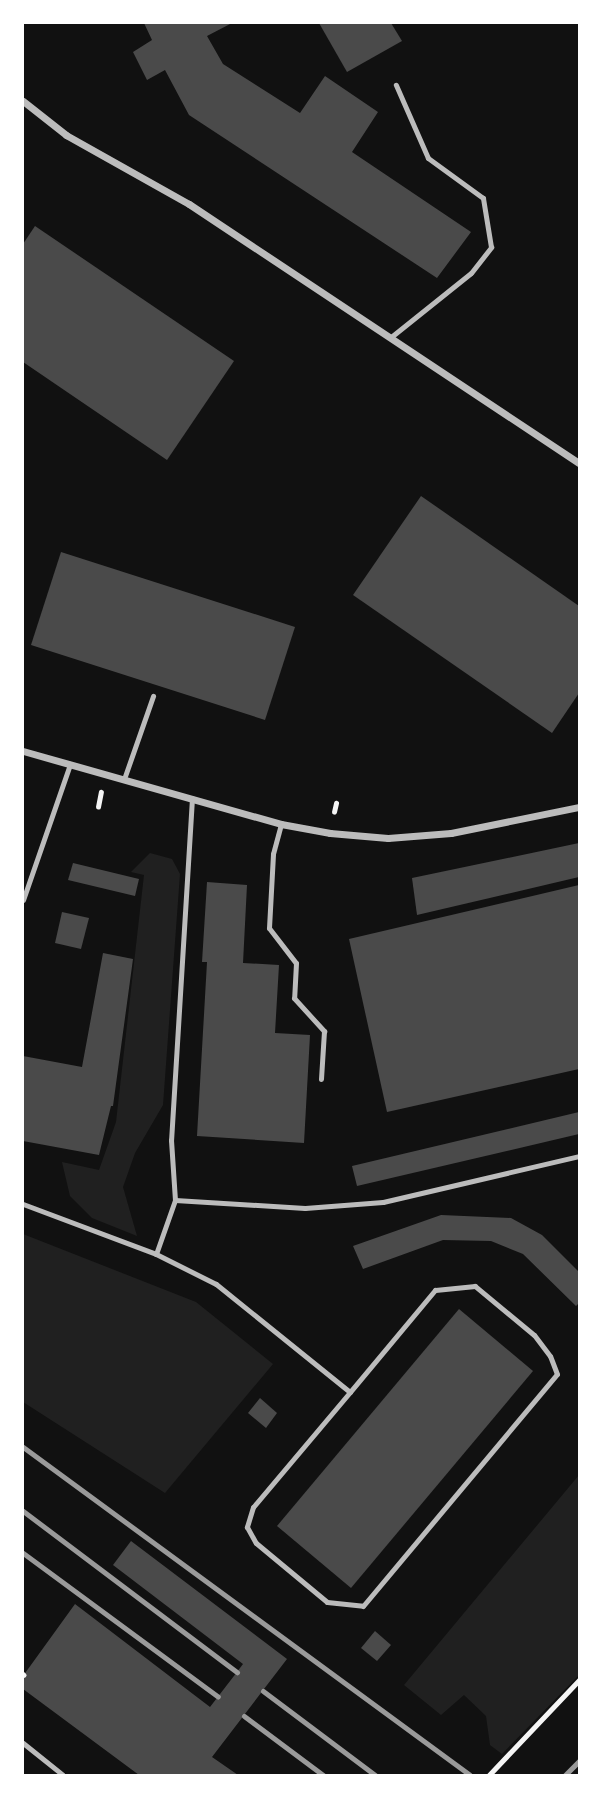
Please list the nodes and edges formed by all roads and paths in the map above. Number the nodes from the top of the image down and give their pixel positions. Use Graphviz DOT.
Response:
graph roads {
  1 [pos="396,85"];
  2 [pos="23,101"];
  3 [pos="391,337"];
  4 [pos="579,463"];
  5 [pos="153,696"];
  6 [pos="23,751"];
  7 [pos="70,764"];
  8 [pos="124,779"];
  9 [pos="192,798"];
  10 [pos="336,803"];
  11 [pos="579,807"];
  12 [pos="334,811"];
  13 [pos="281,824"];
  14 [pos="23,900"];
  15 [pos="321,1079"];
  16 [pos="579,1156"];
  17 [pos="175,1200"];
  18 [pos="23,1204"];
  19 [pos="156,1254"];
  20 [pos="350,1392"];
  21 [pos="579,1681"];
  22 [pos="23,1743"];
  23 [pos="63,1775"];
  24 [pos="489,1775"];
  1 -- 3 [label="lane"];
  2 -- 3 [label="street"];
  3 -- 4 [label="street"];
  5 -- 8 [label="lane"];
  6 -- 7 [label="street"];
  7 -- 8 [label="street"];
  7 -- 14 [label="lane"];
  8 -- 9 [label="street"];
  9 -- 13 [label="street"];
  9 -- 17 [label="lane"];
  10 -- 12 [label="path"];
  11 -- 13 [label="street"];
  13 -- 15 [label="lane"];
  16 -- 17 [label="lane"];
  17 -- 19 [label="lane"];
  18 -- 19 [label="lane"];
  19 -- 20 [label="lane"];
  20 -- 20 [label="lane"];
  21 -- 24 [label="path"];
  22 -- 23 [label="lane"];
}
